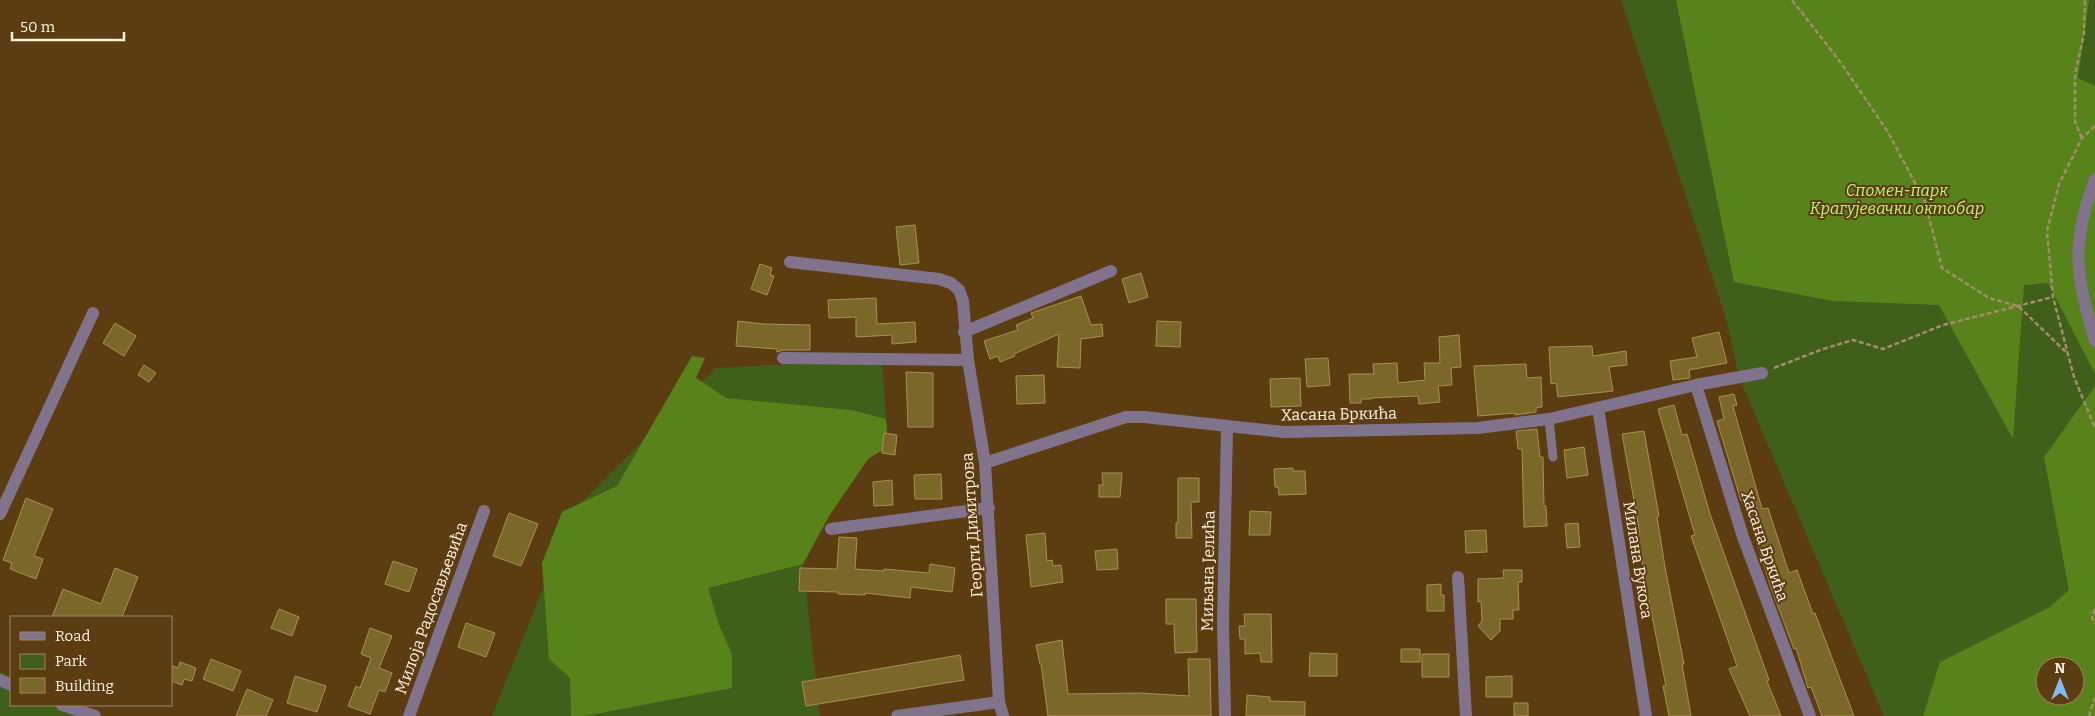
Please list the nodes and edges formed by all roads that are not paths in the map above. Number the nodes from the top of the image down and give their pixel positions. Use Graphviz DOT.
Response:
graph roads {
  1 [pos="2095,180"];
  2 [pos="790,262"];
  3 [pos="1111,271"];
  4 [pos="93,313"];
  5 [pos="964,332"];
  6 [pos="2095,342"];
  7 [pos="783,358"];
  8 [pos="968,360"];
  9 [pos="1762,373"];
  10 [pos="1696,385"];
  11 [pos="1598,408"];
  12 [pos="1549,419"];
  13 [pos="1227,427"];
  14 [pos="1553,457"];
  15 [pos="985,463"];
  16 [pos="989,508"];
  17 [pos="484,511"];
  18 [pos="0,514"];
  19 [pos="831,529"];
  20 [pos="1458,577"];
  21 [pos="1000,702"];
  22 [pos="65,706"];
  23 [pos="95,716"];
  24 [pos="409,716"];
  25 [pos="897,716"];
  26 [pos="1003,716"];
  27 [pos="1225,716"];
  28 [pos="1466,716"];
  29 [pos="1646,716"];
  30 [pos="1810,716"];
  1 -- 6 [label="street"];
  2 -- 5 [label="street, Георги Димитрова"];
  3 -- 5 [label="street"];
  4 -- 18 [label="street"];
  5 -- 8 [label="street, Георги Димитрова"];
  7 -- 8 [label="street"];
  8 -- 15 [label="street, Георги Димитрова"];
  9 -- 10 [label="street, Хасана Бркића"];
  10 -- 11 [label="street, Хасана Бркића"];
  10 -- 30 [label="street, Хасана Бркића"];
  11 -- 12 [label="street, Хасана Бркића"];
  11 -- 29 [label="street, Милана Вукоса"];
  12 -- 13 [label="street, Хасана Бркића"];
  12 -- 14 [label="lane"];
  13 -- 15 [label="street, Хасана Бркића"];
  13 -- 27 [label="street, Миљана Јелића"];
  15 -- 16 [label="street, Георги Димитрова"];
  16 -- 19 [label="street"];
  16 -- 21 [label="street, Георги Димитрова"];
  17 -- 24 [label="street, Милоја Радосављевића"];
  20 -- 28 [label="street"];
  21 -- 25 [label="street"];
  21 -- 26 [label="street, Георги Димитрова"];
  22 -- 23 [label="street"];
}
